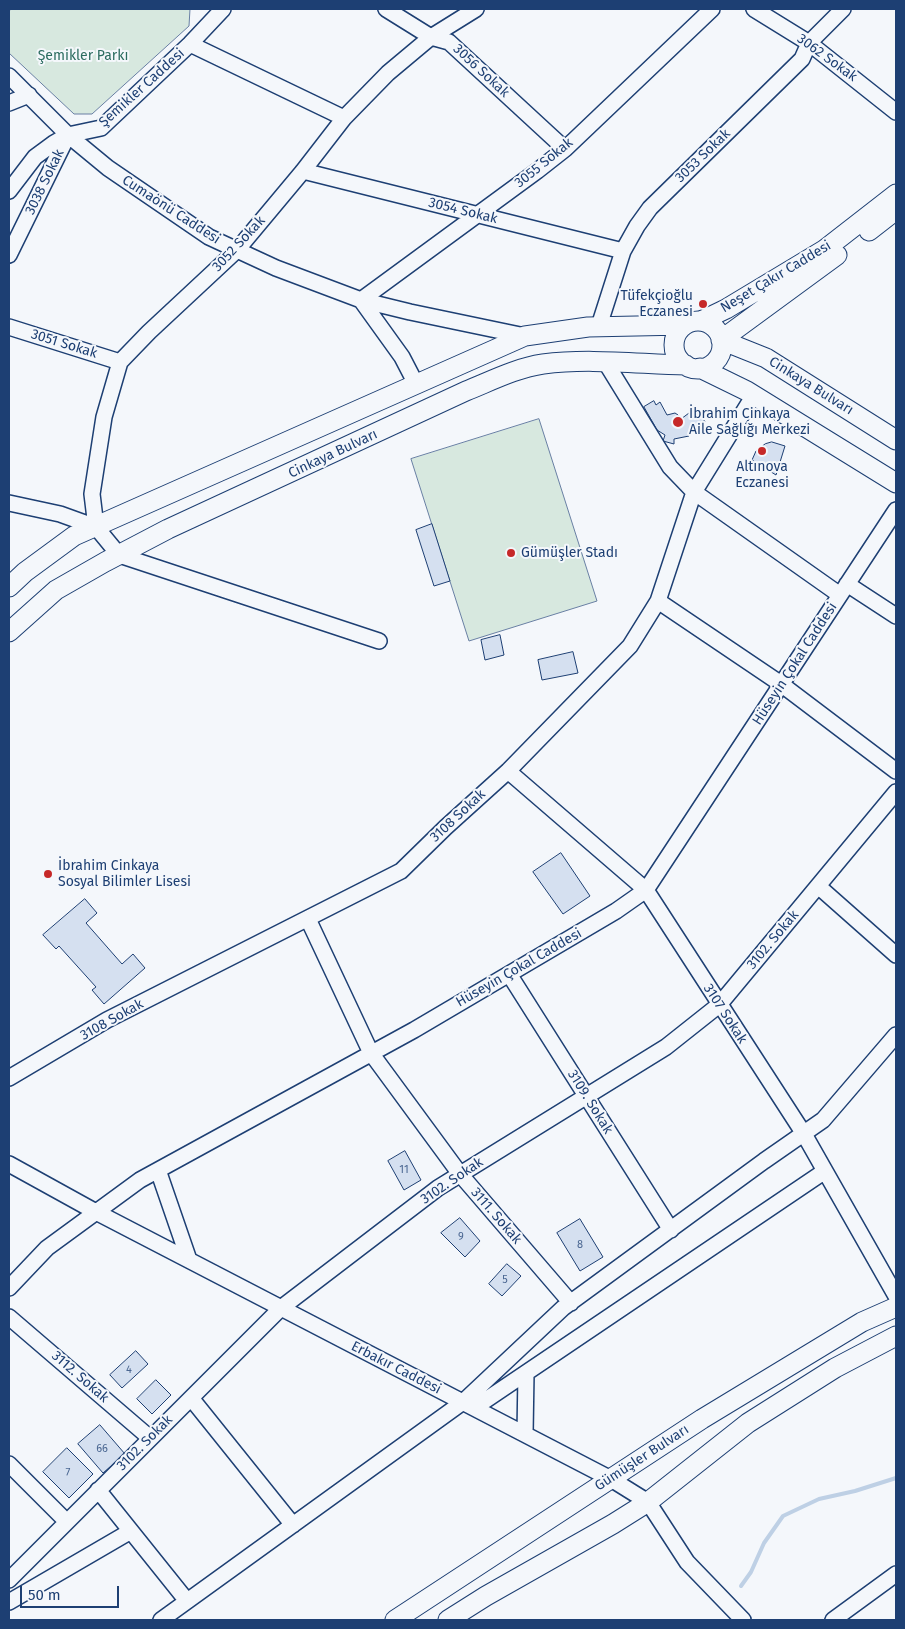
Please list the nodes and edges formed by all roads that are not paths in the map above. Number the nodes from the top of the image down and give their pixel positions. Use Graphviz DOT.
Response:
graph roads {
  1 [pos="386,9"];
  2 [pos="476,9"];
  3 [pos="712,9"];
  4 [pos="754,9"];
  5 [pos="843,9"];
  6 [pos="219,10"];
  7 [pos="431,37"];
  8 [pos="810,43"];
  9 [pos="190,44"];
  10 [pos="9,76"];
  11 [pos="29,95"];
  12 [pos="9,103"];
  13 [pos="896,112"];
  14 [pos="344,118"];
  15 [pos="68,135"];
  16 [pos="565,149"];
  17 [pos="303,171"];
  18 [pos="9,191"];
  19 [pos="896,194"];
  20 [pos="896,210"];
  21 [pos="477,215"];
  22 [pos="237,250"];
  23 [pos="623,250"];
  24 [pos="9,255"];
  25 [pos="361,300"];
  26 [pos="693,323"];
  27 [pos="599,326"];
  28 [pos="9,327"];
  29 [pos="525,336"];
  30 [pos="722,340"];
  31 [pos="120,362"];
  32 [pos="606,363"];
  33 [pos="693,367"];
  34 [pos="416,384"];
  35 [pos="754,395"];
  36 [pos="896,440"];
  37 [pos="896,483"];
  38 [pos="694,492"];
  39 [pos="9,503"];
  40 [pos="896,510"];
  41 [pos="96,527"];
  42 [pos="119,555"];
  43 [pos="9,587"];
  44 [pos="843,589"];
  45 [pos="658,601"];
  46 [pos="896,616"];
  47 [pos="9,632"];
  48 [pos="379,641"];
  49 [pos="782,684"];
  50 [pos="508,771"];
  51 [pos="896,771"];
  52 [pos="896,792"];
  53 [pos="818,886"];
  54 [pos="646,890"];
  55 [pos="308,919"];
  56 [pos="896,955"];
  57 [pos="509,974"];
  58 [pos="719,1005"];
  59 [pos="896,1035"];
  60 [pos="371,1053"];
  61 [pos="9,1078"];
  62 [pos="586,1096"];
  63 [pos="804,1134"];
  64 [pos="9,1164"];
  65 [pos="158,1170"];
  66 [pos="825,1171"];
  67 [pos="460,1174"];
  68 [pos="96,1212"];
  69 [pos="671,1230"];
  70 [pos="189,1260"];
  71 [pos="9,1288"];
  72 [pos="896,1296"];
  73 [pos="571,1303"];
  74 [pos="896,1307"];
  75 [pos="281,1308"];
  76 [pos="9,1316"];
  77 [pos="896,1336"];
  78 [pos="526,1373"];
  79 [pos="191,1398"];
  80 [pos="469,1405"];
  81 [pos="525,1434"];
  82 [pos="150,1438"];
  83 [pos="9,1464"];
  84 [pos="611,1479"];
  85 [pos="98,1490"];
  86 [pos="648,1502"];
  87 [pos="66,1522"];
  88 [pos="292,1525"];
  89 [pos="131,1531"];
  90 [pos="896,1574"];
  91 [pos="9,1580"];
  92 [pos="9,1602"];
  93 [pos="182,1610"];
  94 [pos="453,1619"];
  95 [pos="160,1620"];
  96 [pos="395,1620"];
  97 [pos="743,1620"];
  98 [pos="833,1620"];
  1 -- 7 [label="street, 3056 Sokak"];
  2 -- 7 [label="street, 3052 Sokak"];
  3 -- 16 [label="street, 3055 Sokak"];
  4 -- 8 [label="street, 3062 Sokak"];
  5 -- 8 [label="street, 3053 Sokak"];
  6 -- 9 [label="street, Şemikler Caddesi"];
  7 -- 14 [label="street, 3052 Sokak"];
  7 -- 16 [label="street, 3056 Sokak"];
  8 -- 13 [label="street, 3062 Sokak"];
  8 -- 23 [label="street, 3053 Sokak"];
  9 -- 14 [label="street"];
  9 -- 15 [label="street, Şemikler Caddesi"];
  10 -- 11 [label="street, Cumaönü Caddesi"];
  11 -- 12 [label="street"];
  11 -- 15 [label="street, Cumaönü Caddesi"];
  14 -- 17 [label="street, 3052 Sokak"];
  15 -- 18 [label="street, Şemikler Caddesi"];
  15 -- 22 [label="street, Cumaönü Caddesi"];
  15 -- 24 [label="street, 3038 Sokak"];
  16 -- 21 [label="street, 3055 Sokak"];
  17 -- 21 [label="street, 3054 Sokak"];
  17 -- 22 [label="street, 3052 Sokak"];
  19 -- 26 [label="main road, Neşet Çakır Caddesi"];
  20 -- 30 [label="main road, Neşet Çakır Caddesi"];
  21 -- 23 [label="street, 3054 Sokak"];
  21 -- 25 [label="street, 3055 Sokak"];
  22 -- 25 [label="street, Cumaönü Caddesi"];
  22 -- 31 [label="street, 3052 Sokak"];
  23 -- 27 [label="street, 3053 Sokak"];
  25 -- 29 [label="street, Cumaönü Caddesi"];
  25 -- 34 [label="street"];
  26 -- 27 [label="main road"];
  26 -- 30 [label="main road"];
  26 -- 33 [label="main road"];
  27 -- 29 [label="main road"];
  28 -- 31 [label="street, 3051 Sokak"];
  29 -- 34 [label="main road"];
  30 -- 33 [label="main road"];
  30 -- 36 [label="main road, Cinkaya Bulvarı"];
  31 -- 41 [label="street, 3052 Sokak"];
  32 -- 33 [label="main road, Cinkaya Bulvarı"];
  32 -- 38 [label="street"];
  32 -- 42 [label="main road, Cinkaya Bulvarı"];
  33 -- 35 [label="main road, Cinkaya Bulvarı"];
  34 -- 41 [label="main road"];
  35 -- 37 [label="main road, Cinkaya Bulvarı"];
  35 -- 38 [label="street, 3108 Sokak"];
  38 -- 44 [label="street"];
  38 -- 45 [label="street, 3108 Sokak"];
  39 -- 41 [label="street"];
  40 -- 44 [label="street, Hüseyin Çokal Caddesi"];
  41 -- 42 [label="street"];
  41 -- 43 [label="main road"];
  42 -- 47 [label="main road, Cinkaya Bulvarı"];
  42 -- 48 [label="street"];
  44 -- 46 [label="street"];
  44 -- 49 [label="street, Hüseyin Çokal Caddesi"];
  45 -- 49 [label="street"];
  45 -- 50 [label="street, 3108 Sokak"];
  49 -- 51 [label="street"];
  49 -- 54 [label="street, Hüseyin Çokal Caddesi"];
  50 -- 54 [label="street, 3107 Sokak"];
  50 -- 55 [label="street, 3108 Sokak"];
  52 -- 53 [label="street, 3102. Sokak"];
  53 -- 56 [label="street"];
  53 -- 58 [label="street, 3102. Sokak"];
  54 -- 57 [label="street, Hüseyin Çokal Caddesi"];
  54 -- 58 [label="street, 3107 Sokak"];
  55 -- 60 [label="street, 3111. Sokak"];
  55 -- 61 [label="street, 3108 Sokak"];
  57 -- 60 [label="street, Hüseyin Çokal Caddesi"];
  57 -- 62 [label="street, 3109. Sokak"];
  58 -- 62 [label="street, 3102. Sokak"];
  58 -- 63 [label="street, 3107 Sokak"];
  59 -- 63 [label="street"];
  60 -- 65 [label="street, Hüseyin Çokal Caddesi"];
  60 -- 67 [label="street, 3111. Sokak"];
  62 -- 67 [label="street, 3102. Sokak"];
  62 -- 69 [label="street, 3109. Sokak"];
  63 -- 66 [label="street, 3107 Sokak"];
  63 -- 69 [label="street"];
  64 -- 68 [label="street, Erbakır Caddesi"];
  65 -- 68 [label="street, Hüseyin Çokal Caddesi"];
  65 -- 70 [label="street"];
  66 -- 72 [label="street, 3107 Sokak"];
  66 -- 78 [label="street"];
  67 -- 73 [label="street, 3111. Sokak"];
  67 -- 75 [label="street, 3102. Sokak"];
  68 -- 70 [label="street, Erbakır Caddesi"];
  68 -- 71 [label="street, Hüseyin Çokal Caddesi"];
  69 -- 73 [label="street"];
  70 -- 75 [label="street, Erbakır Caddesi"];
  73 -- 80 [label="street"];
  74 -- 84 [label="main road, Gümüşler Bulvarı"];
  75 -- 79 [label="street, 3102. Sokak"];
  75 -- 80 [label="street, Erbakır Caddesi"];
  76 -- 82 [label="street, 3112. Sokak"];
  77 -- 86 [label="main road"];
  78 -- 80 [label="street"];
  78 -- 81 [label="street"];
  79 -- 82 [label="street, 3102. Sokak"];
  79 -- 88 [label="street"];
  80 -- 81 [label="street, Erbakır Caddesi"];
  80 -- 88 [label="street"];
  81 -- 84 [label="street, Erbakır Caddesi"];
  82 -- 85 [label="street, 3102. Sokak"];
  83 -- 87 [label="street"];
  84 -- 86 [label="street, Erbakır Caddesi"];
  84 -- 96 [label="main road, Gümüşler Bulvarı"];
  85 -- 87 [label="street, 3102. Sokak"];
  85 -- 89 [label="street"];
  86 -- 94 [label="main road"];
  86 -- 97 [label="street, Erbakır Caddesi"];
  87 -- 91 [label="street, 3102. Sokak"];
  88 -- 93 [label="street"];
  89 -- 92 [label="street"];
  89 -- 93 [label="street"];
  90 -- 98 [label="street"];
  93 -- 95 [label="street"];
}
